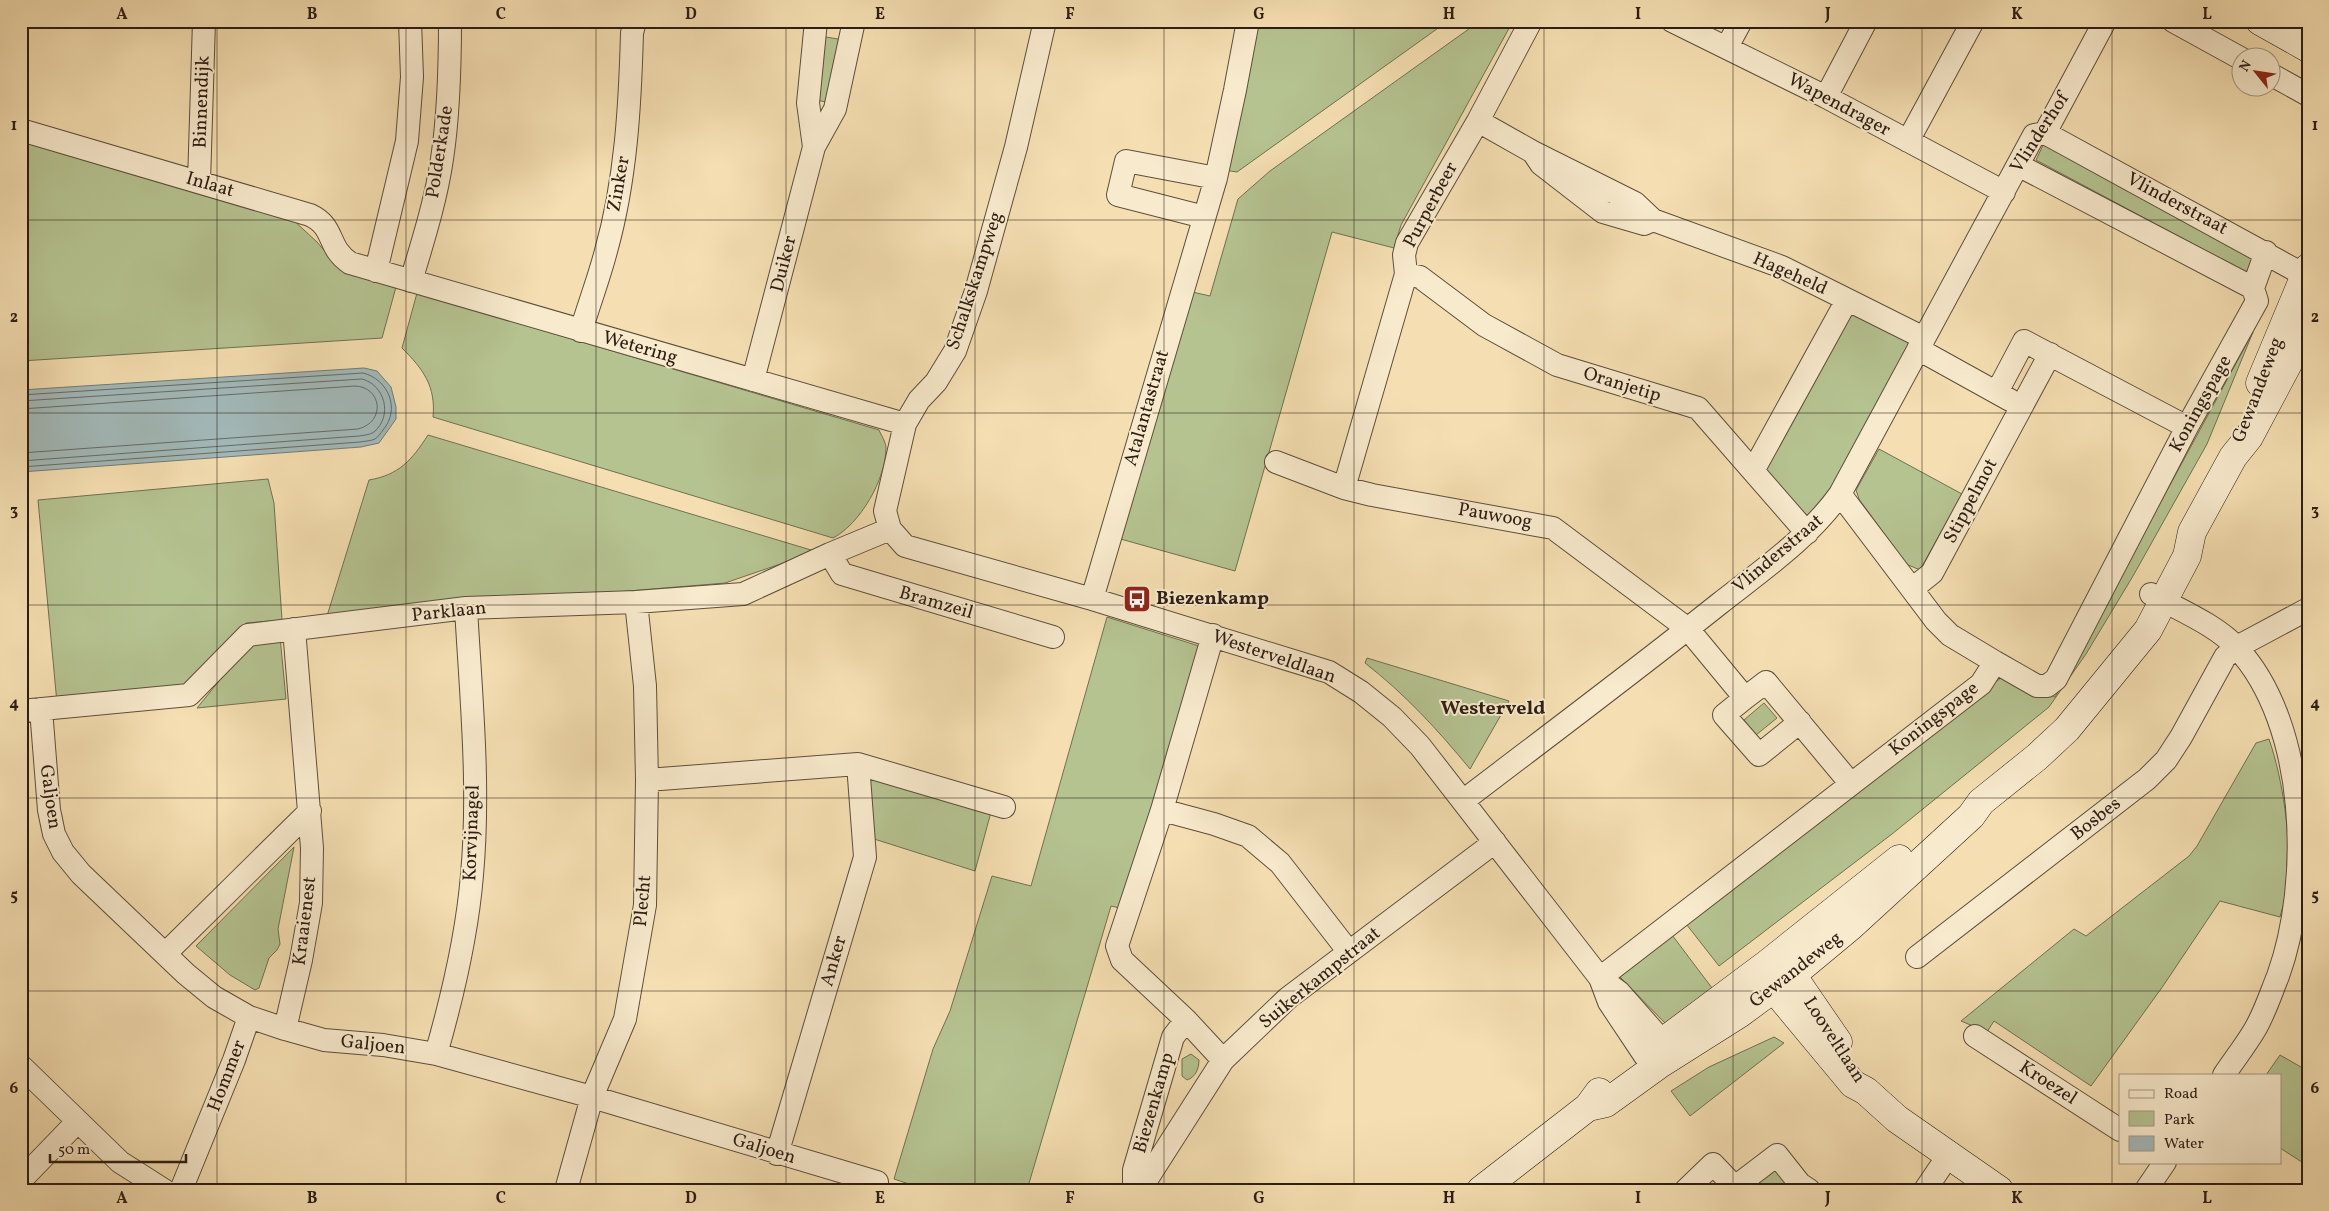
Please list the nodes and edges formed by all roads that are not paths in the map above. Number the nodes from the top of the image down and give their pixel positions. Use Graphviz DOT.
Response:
graph roads {
  1 [pos="204,21"];
  2 [pos="410,21"];
  3 [pos="450,21"];
  4 [pos="816,21"];
  5 [pos="854,21"];
  6 [pos="1045,21"];
  7 [pos="1248,21"];
  8 [pos="1530,21"];
  9 [pos="1672,21"];
  10 [pos="1741,21"];
  11 [pos="1866,21"];
  12 [pos="1973,21"];
  13 [pos="2105,21"];
  14 [pos="2173,21"];
  15 [pos="2260,21"];
  16 [pos="632,25"];
  17 [pos="1727,48"];
  18 [pos="2308,48"];
  19 [pos="2232,53"];
  20 [pos="2282,81"];
  21 [pos="2308,95"];
  22 [pos="1826,97"];
  23 [pos="1478,121"];
  24 [pos="21,130"];
  25 [pos="2045,133"];
  26 [pos="1908,141"];
  27 [pos="814,147"];
  28 [pos="2018,165"];
  29 [pos="1216,178"];
  30 [pos="200,182"];
  31 [pos="2004,192"];
  32 [pos="1204,217"];
  33 [pos="2266,252"];
  34 [pos="376,271"];
  35 [pos="2306,273"];
  36 [pos="1406,274"];
  37 [pos="411,281"];
  38 [pos="2253,288"];
  39 [pos="1847,300"];
  40 [pos="2308,326"];
  41 [pos="581,331"];
  42 [pos="1921,343"];
  43 [pos="2050,354"];
  44 [pos="753,380"];
  45 [pos="1996,392"];
  46 [pos="2021,406"];
  47 [pos="906,424"];
  48 [pos="2187,427"];
  49 [pos="2233,457"];
  50 [pos="1276,462"];
  51 [pos="1753,471"];
  52 [pos="1344,488"];
  53 [pos="1840,494"];
  54 [pos="890,529"];
  55 [pos="1807,533"];
  56 [pos="830,554"];
  57 [pos="1912,589"];
  58 [pos="1092,598"];
  59 [pos="2157,598"];
  60 [pos="636,602"];
  61 [pos="466,608"];
  62 [pos="2308,609"];
  63 [pos="294,629"];
  64 [pos="1688,629"];
  65 [pos="1213,635"];
  66 [pos="1053,637"];
  67 [pos="2237,647"];
  68 [pos="1995,662"];
  69 [pos="1745,698"];
  70 [pos="31,710"];
  71 [pos="1800,722"];
  72 [pos="858,764"];
  73 [pos="647,780"];
  74 [pos="1851,784"];
  75 [pos="1463,801"];
  76 [pos="1004,807"];
  77 [pos="310,810"];
  78 [pos="1162,810"];
  79 [pos="2304,839"];
  80 [pos="1494,842"];
  81 [pos="1349,952"];
  82 [pos="165,954"];
  83 [pos="1917,957"];
  84 [pos="1778,976"];
  85 [pos="1600,978"];
  86 [pos="249,1016"];
  87 [pos="1186,1020"];
  88 [pos="285,1029"];
  89 [pos="1975,1036"];
  90 [pos="436,1054"];
  91 [pos="1656,1054"];
  92 [pos="1223,1060"];
  93 [pos="21,1066"];
  94 [pos="2225,1074"];
  95 [pos="592,1097"];
  96 [pos="77,1122"];
  97 [pos="2119,1129"];
  98 [pos="777,1154"];
  99 [pos="1948,1156"];
  100 [pos="2164,1164"];
  101 [pos="21,1180"];
  102 [pos="877,1182"];
  103 [pos="1802,1188"];
  104 [pos="164,1190"];
  105 [pos="181,1190"];
  106 [pos="566,1190"];
  107 [pos="1134,1190"];
  108 [pos="1140,1190"];
  109 [pos="1481,1190"];
  110 [pos="1686,1190"];
  111 [pos="1925,1190"];
  112 [pos="1999,1190"];
  113 [pos="2146,1190"];
  1 -- 30 [label="street, Binnendijk"];
  2 -- 34 [label="street, Polderkade"];
  3 -- 37 [label="street, Polderkade"];
  4 -- 27 [label="street, Duiker"];
  5 -- 27 [label="street, Duiker"];
  6 -- 47 [label="street, Schalkskampweg"];
  7 -- 29 [label="street, Atalantastraat"];
  8 -- 23 [label="street, Purperbeer"];
  9 -- 17 [label="street, Wapendrager"];
  10 -- 17 [label="street"];
  11 -- 22 [label="street"];
  12 -- 26 [label="street"];
  13 -- 25 [label="street, Vlinderhof"];
  14 -- 19 [label="street"];
  15 -- 18 [label="street"];
  16 -- 41 [label="street, Zinker"];
  17 -- 22 [label="street, Wapendrager"];
  20 -- 21 [label="street"];
  22 -- 26 [label="street, Wapendrager"];
  23 -- 36 [label="street, Purperbeer"];
  23 -- 39 [label="street, Hageheld"];
  24 -- 30 [label="street, Inlaat"];
  25 -- 28 [label="street, Vlinderhof"];
  25 -- 33 [label="street, Vlinderstraat"];
  26 -- 31 [label="street, Wapendrager"];
  27 -- 44 [label="street, Duiker"];
  28 -- 31 [label="street, Vlinderhof"];
  28 -- 38 [label="street, Vlinderstraat"];
  29 -- 32 [label="street, Atalantastraat"];
  29 -- 32 [label="street"];
  30 -- 34 [label="street, Inlaat"];
  31 -- 42 [label="street, Vlinderstraat"];
  32 -- 58 [label="street, Atalantastraat"];
  33 -- 35 [label="street, Vlinderstraat"];
  33 -- 38 [label="street, Koningspage"];
  34 -- 37 [label="street, Wetering"];
  35 -- 49 [label="street, Gewandeweg"];
  36 -- 51 [label="street, Oranjetip"];
  36 -- 52 [label="street, Purperbeer"];
  37 -- 41 [label="street, Wetering"];
  38 -- 48 [label="street, Koningspage"];
  39 -- 42 [label="street, Hageheld"];
  39 -- 51 [label="street"];
  40 -- 49 [label="street, Gewandeweg"];
  41 -- 44 [label="street, Wetering"];
  42 -- 45 [label="street"];
  42 -- 53 [label="street, Vlinderstraat"];
  43 -- 45 [label="street"];
  43 -- 46 [label="street, Stippelmot"];
  43 -- 48 [label="street"];
  44 -- 47 [label="street, Wetering"];
  45 -- 46 [label="street"];
  46 -- 57 [label="street, Stippelmot"];
  47 -- 54 [label="street, Schalkskampweg"];
  48 -- 68 [label="street, Koningspage"];
  49 -- 59 [label="street, Gewandeweg"];
  50 -- 52 [label="street, Pauwoog"];
  51 -- 55 [label="street, Oranjetip"];
  52 -- 64 [label="street, Pauwoog"];
  53 -- 55 [label="street, Vlinderstraat"];
  53 -- 57 [label="street"];
  54 -- 56 [label="street, Parklaan"];
  54 -- 58 [label="street, Westerveldlaan"];
  55 -- 64 [label="street, Vlinderstraat"];
  56 -- 60 [label="street, Parklaan"];
  56 -- 66 [label="street, Bramzeil"];
  57 -- 68 [label="street"];
  58 -- 65 [label="street, Westerveldlaan"];
  59 -- 67 [label="street"];
  59 -- 84 [label="street, Gewandeweg"];
  60 -- 61 [label="street, Parklaan"];
  60 -- 73 [label="street, Plecht"];
  61 -- 63 [label="street, Parklaan"];
  61 -- 90 [label="street, Korvijnagel"];
  62 -- 67 [label="street, Bosbes"];
  63 -- 70 [label="street, Parklaan"];
  63 -- 77 [label="street, Kraaienest"];
  64 -- 69 [label="street, Pauwoog"];
  64 -- 75 [label="street, Vlinderstraat"];
  65 -- 75 [label="street, Westerveldlaan"];
  65 -- 78 [label="street"];
  67 -- 79 [label="street"];
  67 -- 83 [label="street, Bosbes"];
  68 -- 74 [label="street, Koningspage"];
  69 -- 71 [label="street"];
  69 -- 71 [label="street"];
  70 -- 82 [label="street, Galjoen"];
  71 -- 74 [label="street"];
  72 -- 73 [label="street"];
  72 -- 76 [label="street"];
  72 -- 98 [label="street, Anker"];
  73 -- 95 [label="street, Plecht"];
  74 -- 85 [label="street, Koningspage"];
  75 -- 80 [label="street, Westerveldlaan"];
  77 -- 82 [label="street"];
  77 -- 88 [label="street, Kraaienest"];
  78 -- 81 [label="street"];
  78 -- 87 [label="street"];
  79 -- 94 [label="street"];
  80 -- 81 [label="street, Suikerkampstraat"];
  80 -- 85 [label="street, Westerveldlaan"];
  81 -- 92 [label="street, Suikerkampstraat"];
  82 -- 86 [label="street, Galjoen"];
  84 -- 91 [label="street, Gewandeweg"];
  84 -- 99 [label="street, Looveltlaan"];
  85 -- 91 [label="street, Westerveldlaan"];
  86 -- 88 [label="street, Galjoen"];
  86 -- 105 [label="street, Hommer"];
  87 -- 92 [label="street"];
  87 -- 107 [label="street, Biezenkamp"];
  88 -- 90 [label="street, Galjoen"];
  89 -- 97 [label="street, Kroezel"];
  90 -- 95 [label="street, Galjoen"];
  91 -- 109 [label="street, Gewandeweg"];
  92 -- 108 [label="street, Suikerkampstraat"];
  93 -- 96 [label="street"];
  95 -- 98 [label="street, Galjoen"];
  95 -- 106 [label="street, Plecht"];
  96 -- 101 [label="street"];
  96 -- 104 [label="street"];
  98 -- 102 [label="street, Galjoen"];
  99 -- 111 [label="street"];
  99 -- 112 [label="street, Looveltlaan"];
  100 -- 113 [label="street"];
  103 -- 110 [label="street"];
}
